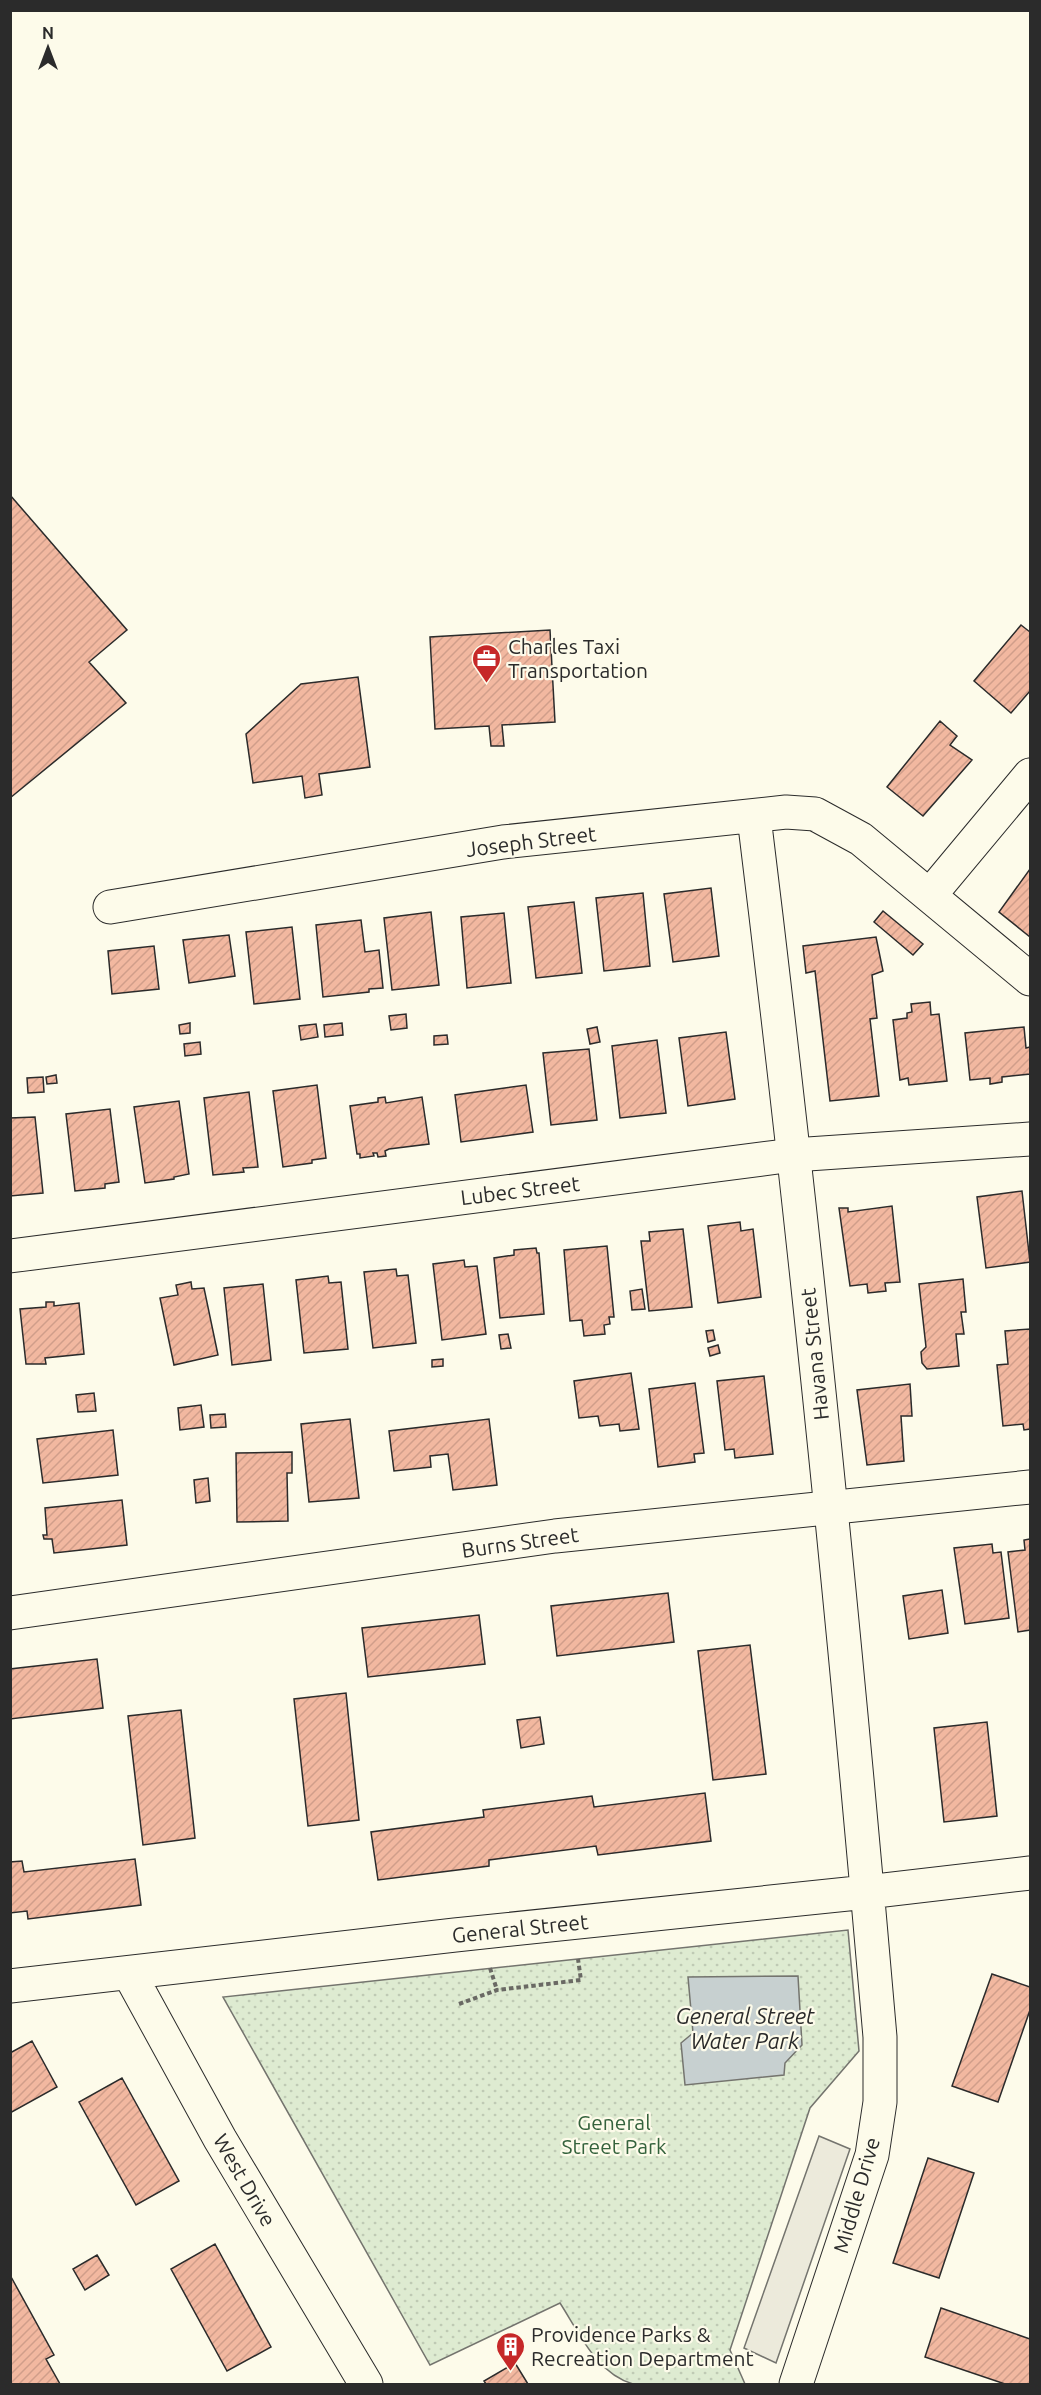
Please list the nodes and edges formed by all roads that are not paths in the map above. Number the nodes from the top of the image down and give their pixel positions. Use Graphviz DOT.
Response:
graph roads {
  1 [pos="1030,776"];
  2 [pos="754,817"];
  3 [pos="930,895"];
  4 [pos="110,907"];
  5 [pos="1030,979"];
  6 [pos="1030,1140"];
  7 [pos="793,1155"];
  8 [pos="10,1256"];
  9 [pos="1030,1487"];
  10 [pos="830,1506"];
  11 [pos="10,1613"];
  12 [pos="1030,1873"];
  13 [pos="867,1892"];
  14 [pos="129,1973"];
  15 [pos="10,1986"];
  16 [pos="366,2385"];
  17 [pos="795,2385"];
  1 -- 3 [label="street"];
  2 -- 3 [label="street, Joseph Street"];
  2 -- 4 [label="street, Joseph Street"];
  2 -- 7 [label="street, Havana Street"];
  3 -- 5 [label="street, Joseph Street"];
  6 -- 7 [label="street, Lubec Street"];
  7 -- 8 [label="street, Lubec Street"];
  7 -- 10 [label="street, Havana Street"];
  9 -- 10 [label="street, Burns Street"];
  10 -- 11 [label="street, Burns Street"];
  10 -- 13 [label="street, Havana Street"];
  12 -- 13 [label="street, General Street"];
  13 -- 14 [label="street, General Street"];
  13 -- 17 [label="street, Middle Drive"];
  14 -- 15 [label="street, General Street"];
  14 -- 16 [label="street, West Drive"];
}
